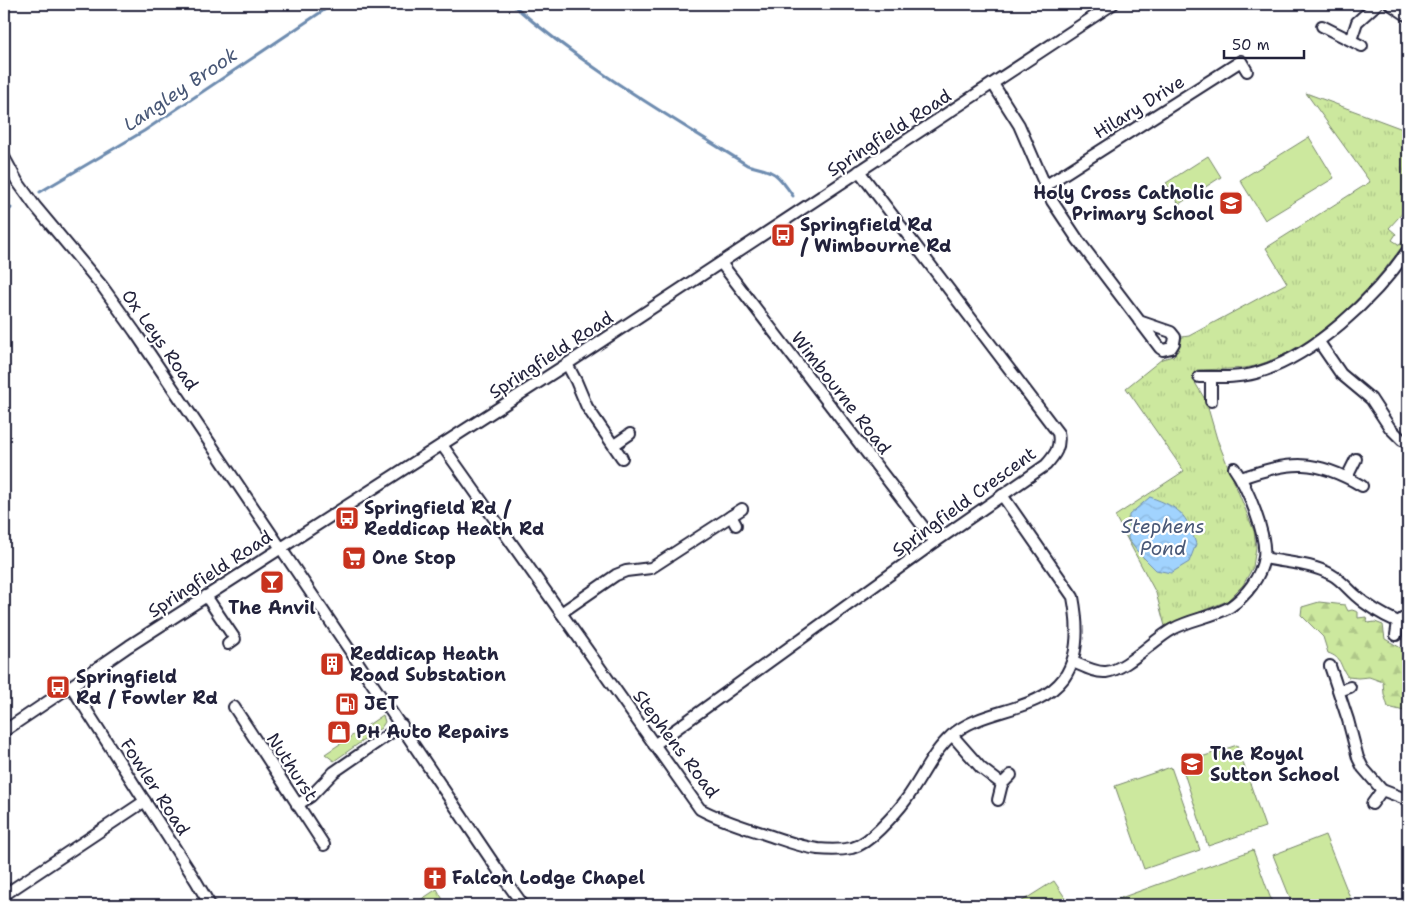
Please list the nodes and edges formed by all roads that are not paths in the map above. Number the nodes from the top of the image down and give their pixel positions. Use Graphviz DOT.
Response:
graph roads {
  1 [pos="1113,4"];
  2 [pos="1377,4"];
  3 [pos="1390,4"];
  4 [pos="1408,16"];
  5 [pos="1322,26"];
  6 [pos="1351,40"];
  7 [pos="1362,46"];
  8 [pos="1248,70"];
  9 [pos="993,84"];
  10 [pos="4,157"];
  11 [pos="859,171"];
  12 [pos="1045,186"];
  13 [pos="1408,250"];
  14 [pos="720,263"];
  15 [pos="1139,321"];
  16 [pos="1319,342"];
  17 [pos="567,364"];
  18 [pos="1199,377"];
  19 [pos="1211,377"];
  20 [pos="1211,401"];
  21 [pos="630,434"];
  22 [pos="1408,443"];
  23 [pos="442,445"];
  24 [pos="614,446"];
  25 [pos="622,458"];
  26 [pos="1356,459"];
  27 [pos="1234,468"];
  28 [pos="1347,477"];
  29 [pos="1241,478"];
  30 [pos="1362,486"];
  31 [pos="1002,496"];
  32 [pos="742,509"];
  33 [pos="935,542"];
  34 [pos="281,547"];
  35 [pos="1264,558"];
  36 [pos="206,596"];
  37 [pos="561,613"];
  38 [pos="1408,615"];
  39 [pos="1398,622"];
  40 [pos="1396,635"];
  41 [pos="228,644"];
  42 [pos="1073,662"];
  43 [pos="1330,666"];
  44 [pos="71,686"];
  45 [pos="1350,687"];
  46 [pos="1339,691"];
  47 [pos="234,707"];
  48 [pos="402,726"];
  49 [pos="4,731"];
  50 [pos="952,735"];
  51 [pos="654,745"];
  52 [pos="1011,775"];
  53 [pos="1002,784"];
  54 [pos="1382,790"];
  55 [pos="998,800"];
  56 [pos="1408,800"];
  57 [pos="144,801"];
  58 [pos="1372,804"];
  59 [pos="297,805"];
  60 [pos="324,845"];
  61 [pos="4,895"];
  62 [pos="210,905"];
  63 [pos="523,905"];
  1 -- 9 [label="street, Springfield Road"];
  2 -- 6 [label="street"];
  3 -- 4 [label="street"];
  5 -- 6 [label="street"];
  6 -- 7 [label="street"];
  8 -- 12 [label="street, Hilary Drive"];
  9 -- 11 [label="street, Springfield Road"];
  9 -- 12 [label="street"];
  10 -- 34 [label="street, Ox Leys Road"];
  11 -- 14 [label="street, Springfield Road"];
  11 -- 31 [label="street, Springfield Crescent"];
  12 -- 15 [label="street"];
  13 -- 16 [label="street"];
  14 -- 17 [label="street, Springfield Road"];
  14 -- 33 [label="street, Wimbourne Road"];
  16 -- 19 [label="street"];
  16 -- 22 [label="street"];
  17 -- 23 [label="street, Springfield Road"];
  17 -- 24 [label="street"];
  18 -- 19 [label="street"];
  19 -- 20 [label="street"];
  21 -- 24 [label="street"];
  23 -- 34 [label="street, Springfield Road"];
  23 -- 37 [label="street, Stephens Road"];
  24 -- 25 [label="street"];
  26 -- 28 [label="street"];
  27 -- 29 [label="street"];
  28 -- 29 [label="street"];
  28 -- 30 [label="street"];
  29 -- 35 [label="street"];
  31 -- 33 [label="street, Springfield Crescent"];
  31 -- 42 [label="street, Stephens Road"];
  32 -- 37 [label="street"];
  33 -- 51 [label="street, Springfield Crescent"];
  34 -- 36 [label="street, Springfield Road"];
  34 -- 48 [label="street, Ox Leys Road"];
  35 -- 39 [label="street"];
  35 -- 42 [label="street"];
  36 -- 41 [label="street"];
  36 -- 44 [label="street, Springfield Road"];
  37 -- 51 [label="street, Stephens Road"];
  38 -- 39 [label="street"];
  39 -- 40 [label="street"];
  42 -- 50 [label="street, Stephens Road"];
  43 -- 46 [label="street"];
  44 -- 49 [label="street, Springfield Road"];
  44 -- 57 [label="street, Fowler Road"];
  45 -- 46 [label="street"];
  46 -- 54 [label="street"];
  47 -- 59 [label="street, Nuthurst"];
  48 -- 59 [label="street"];
  48 -- 63 [label="street, Ox Leys Road"];
  50 -- 51 [label="street, Stephens Road"];
  50 -- 53 [label="street"];
  52 -- 53 [label="street"];
  53 -- 55 [label="street"];
  54 -- 56 [label="street"];
  54 -- 58 [label="street"];
  57 -- 61 [label="street"];
  57 -- 62 [label="street, Fowler Road"];
  59 -- 60 [label="street, Nuthurst"];
}
